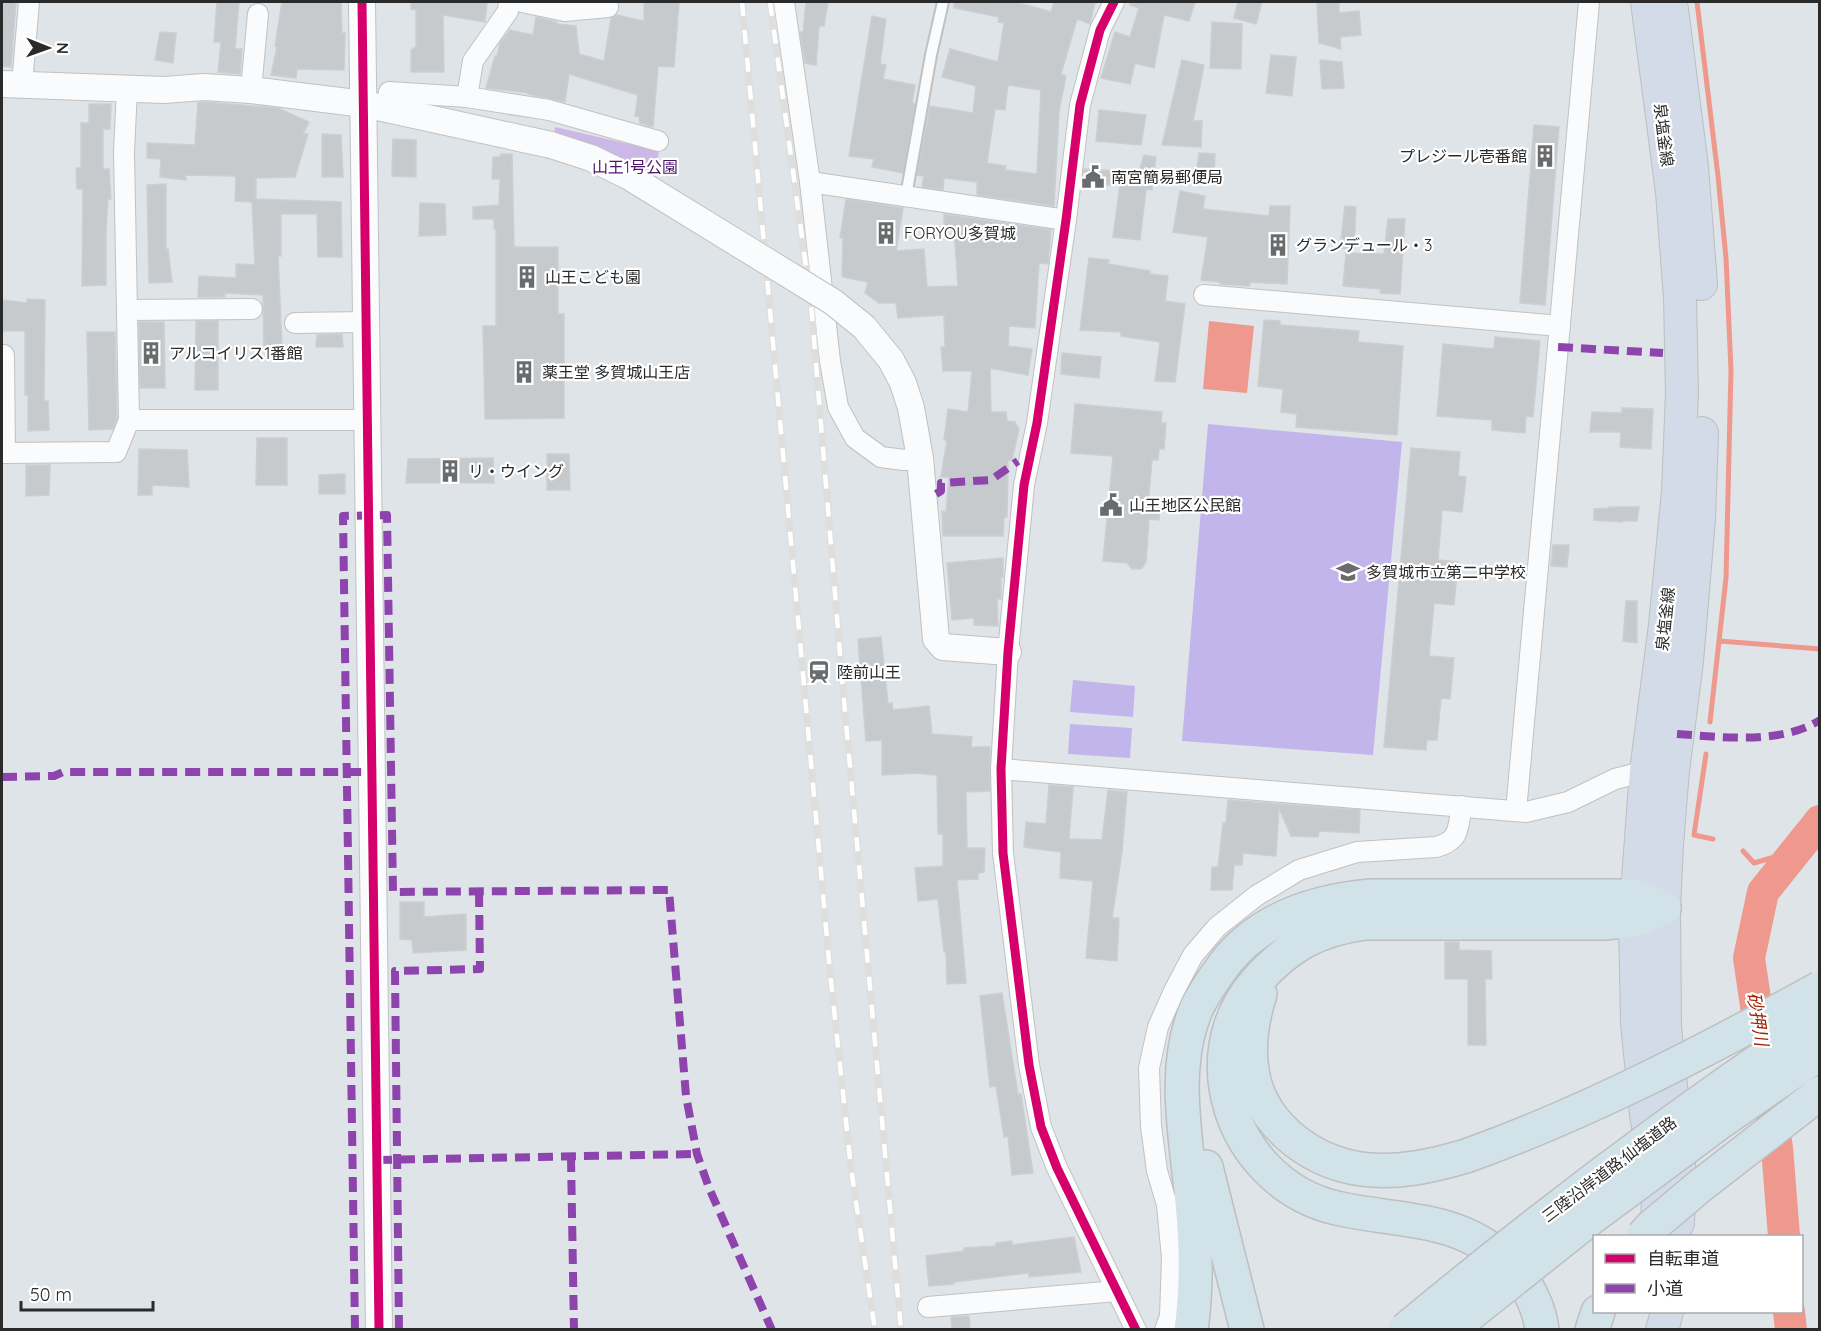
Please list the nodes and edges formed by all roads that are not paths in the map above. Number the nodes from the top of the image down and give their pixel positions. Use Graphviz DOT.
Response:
graph roads {
  1 [pos="29,2"];
  2 [pos="362,2"];
  3 [pos="509,2"];
  4 [pos="522,2"];
  5 [pos="784,2"];
  6 [pos="943,2"];
  7 [pos="1114,2"];
  8 [pos="1589,2"];
  9 [pos="1647,2"];
  10 [pos="1671,2"];
  11 [pos="608,7"];
  12 [pos="258,14"];
  13 [pos="12,85"];
  14 [pos="127,89"];
  15 [pos="251,90"];
  16 [pos="466,97"];
  17 [pos="375,107"];
  18 [pos="658,141"];
  19 [pos="810,182"];
  20 [pos="906,196"];
  21 [pos="1066,220"];
  22 [pos="1204,295"];
  23 [pos="252,309"];
  24 [pos="127,310"];
  25 [pos="366,322"];
  26 [pos="296,323"];
  27 [pos="1560,326"];
  28 [pos="2,355"];
  29 [pos="129,420"];
  30 [pos="367,420"];
  31 [pos="3,453"];
  32 [pos="920,458"];
  33 [pos="1008,652"];
  34 [pos="1000,769"];
  35 [pos="1646,771"];
  36 [pos="1462,806"];
  37 [pos="1516,811"];
  38 [pos="1645,908"];
  39 [pos="1277,960"];
  40 [pos="1218,974"];
  41 [pos="1820,988"];
  42 [pos="1820,1019"];
  43 [pos="1820,1053"];
  44 [pos="1820,1093"];
  45 [pos="1644,1235"];
  46 [pos="1658,1235"];
  47 [pos="1678,1235"];
  48 [pos="1117,1291"];
  49 [pos="928,1307"];
  50 [pos="1597,1313"];
  51 [pos="1656,1313"];
  52 [pos="1667,1313"];
  53 [pos="379,1329"];
  54 [pos="1136,1329"];
  55 [pos="1165,1329"];
  56 [pos="1191,1329"];
  57 [pos="1247,1329"];
  58 [pos="1405,1329"];
  59 [pos="1450,1329"];
  60 [pos="1542,1329"];
  61 [pos="1592,1329"];
  62 [pos="1656,1329"];
  63 [pos="1662,1329"];
  1 -- 13 [label="street"];
  2 -- 17 [label="street"];
  3 -- 16 [label="street"];
  4 -- 11 [label="street"];
  5 -- 19 [label="street"];
  6 -- 20 [label="lane"];
  7 -- 21 [label="street"];
  8 -- 27 [label="street"];
  9 -- 35 [label="main road, 泉塩釜線"];
  10 -- 38 [label="main road, 泉塩釜線"];
  12 -- 15 [label="street"];
  13 -- 14 [label="street"];
  14 -- 15 [label="street"];
  14 -- 24 [label="street"];
  15 -- 17 [label="street"];
  16 -- 17 [label="street"];
  16 -- 18 [label="street"];
  17 -- 25 [label="street"];
  17 -- 32 [label="street, bridge"];
  19 -- 20 [label="street"];
  19 -- 32 [label="street"];
  20 -- 21 [label="street"];
  21 -- 33 [label="street"];
  22 -- 27 [label="street"];
  23 -- 24 [label="street"];
  24 -- 29 [label="street"];
  25 -- 26 [label="street"];
  25 -- 30 [label="street"];
  27 -- 37 [label="street"];
  28 -- 31 [label="street"];
  29 -- 30 [label="street"];
  29 -- 31 [label="street"];
  30 -- 53 [label="street"];
  32 -- 33 [label="street"];
  33 -- 34 [label="street"];
  34 -- 36 [label="street"];
  34 -- 48 [label="street"];
  35 -- 37 [label="street"];
  35 -- 38 [label="main road, 泉塩釜線"];
  36 -- 37 [label="street"];
  36 -- 55 [label="street"];
  38 -- 39 [label="highway"];
  38 -- 40 [label="highway"];
  38 -- 46 [label="main road, 泉塩釜線"];
  38 -- 47 [label="main road, 泉塩釜線"];
  39 -- 41 [label="highway, bridge"];
  39 -- 60 [label="highway"];
  40 -- 56 [label="highway"];
  40 -- 57 [label="highway"];
  42 -- 58 [label="highway, 三陸沿岸道路;仙塩道路, bridge"];
  43 -- 59 [label="highway, 三陸沿岸道路;仙塩道路, bridge"];
  44 -- 45 [label="highway, bridge"];
  48 -- 49 [label="street"];
  48 -- 54 [label="street"];
  50 -- 61 [label="highway"];
  51 -- 62 [label="main road"];
  52 -- 63 [label="main road"];
}
